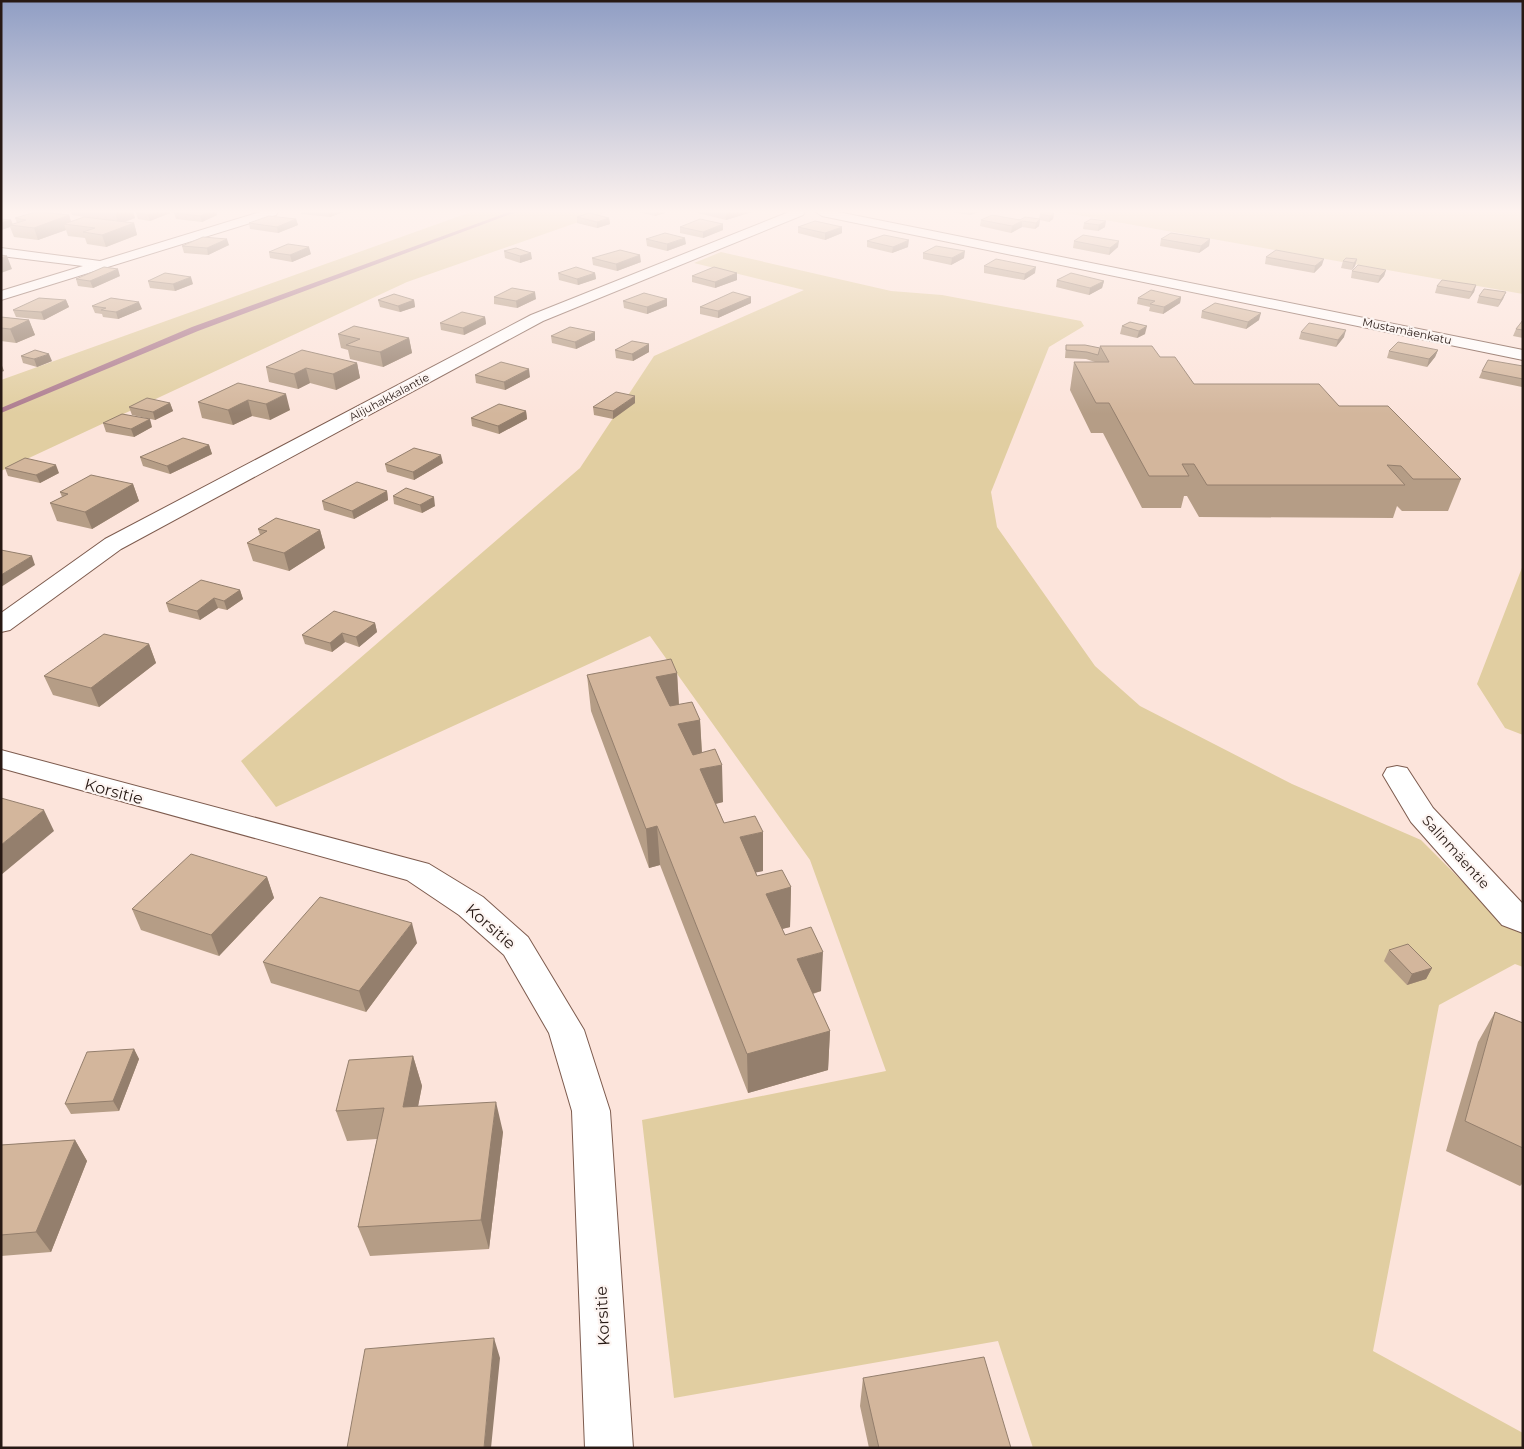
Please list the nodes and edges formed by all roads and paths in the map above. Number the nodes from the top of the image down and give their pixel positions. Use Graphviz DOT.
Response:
graph roads {
  1 [pos="53,280"];
  2 [pos="631,280"];
  3 [pos="1153,280"];
  4 [pos="1,296"];
  5 [pos="1523,355"];
  6 [pos="1,625"];
  7 [pos="1,759"];
  8 [pos="1397,776"];
  9 [pos="1523,921"];
  10 [pos="609,1448"];
  1 -- 4 [label="street"];
  2 -- 6 [label="street, Alijuhakkalantie"];
  3 -- 5 [label="street, Mustamäenkatu"];
  7 -- 10 [label="street, Korsitie"];
  8 -- 9 [label="street, Salinmäentie"];
}
